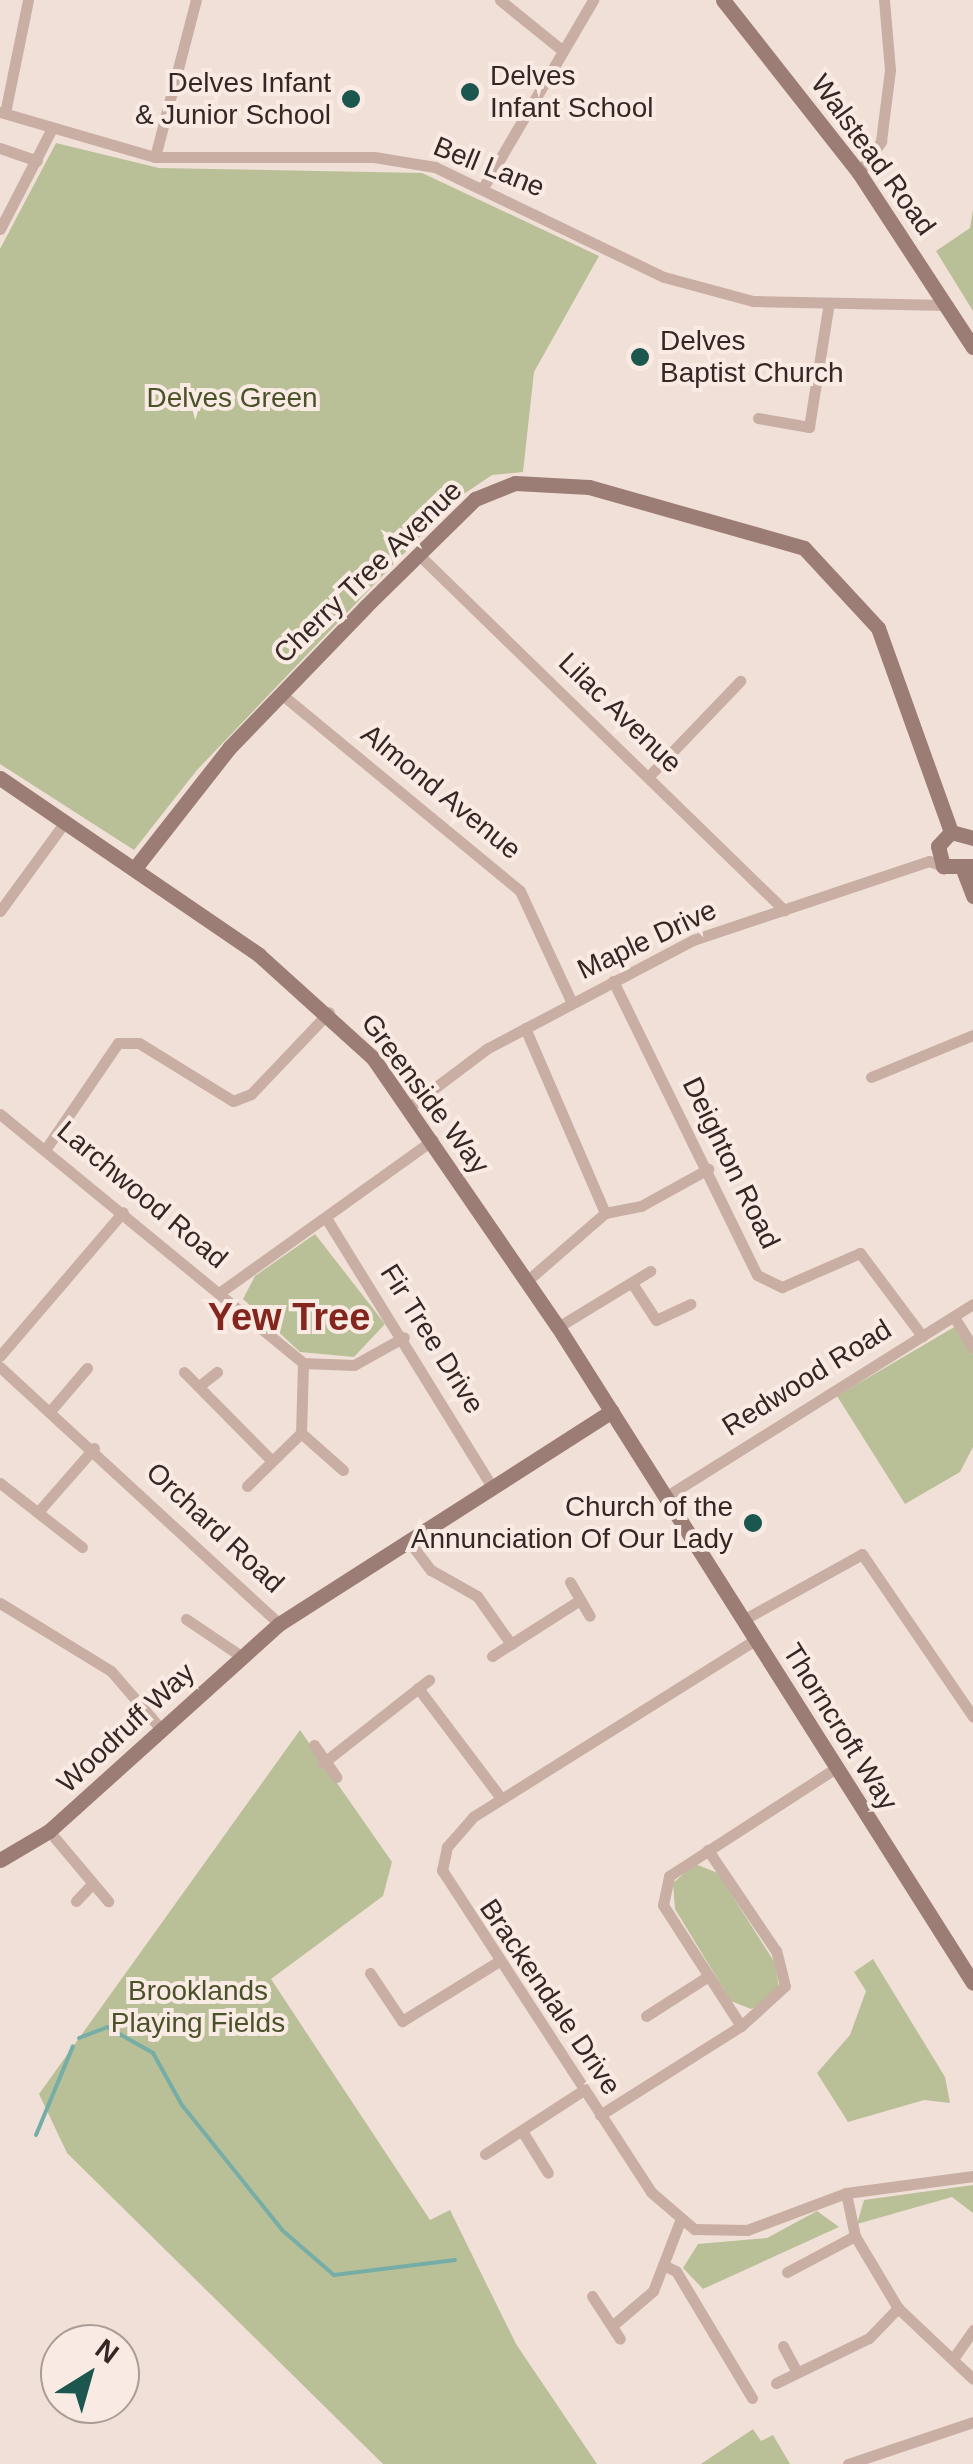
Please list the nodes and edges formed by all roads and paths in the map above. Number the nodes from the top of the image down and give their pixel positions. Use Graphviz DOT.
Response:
graph roads {
  1 [pos="28,0"];
  2 [pos="196,0"];
  3 [pos="500,0"];
  4 [pos="593,0"];
  5 [pos="723,0"];
  6 [pos="884,0"];
  7 [pos="563,50"];
  8 [pos="2,112"];
  9 [pos="51,130"];
  10 [pos="0,148"];
  11 [pos="155,157"];
  12 [pos="37,161"];
  13 [pos="860,173"];
  14 [pos="484,186"];
  15 [pos="0,229"];
  16 [pos="948,305"];
  17 [pos="828,308"];
  18 [pos="973,347"];
  19 [pos="758,418"];
  20 [pos="418,554"];
  21 [pos="740,681"];
  22 [pos="280,692"];
  23 [pos="648,776"];
  24 [pos="0,778"];
  25 [pos="65,822"];
  26 [pos="951,832"];
  27 [pos="973,838"];
  28 [pos="936,864"];
  29 [pos="135,868"];
  30 [pos="968,869"];
  31 [pos="973,896"];
  32 [pos="784,910"];
  33 [pos="0,911"];
  34 [pos="613,981"];
  35 [pos="572,1002"];
  36 [pos="329,1012"];
  37 [pos="525,1028"];
  38 [pos="973,1035"];
  39 [pos="870,1077"];
  40 [pos="408,1108"];
  41 [pos="0,1114"];
  42 [pos="433,1140"];
  43 [pos="47,1147"];
  44 [pos="708,1169"];
  45 [pos="123,1212"];
  46 [pos="606,1213"];
  47 [pos="326,1218"];
  48 [pos="650,1271"];
  49 [pos="528,1280"];
  50 [pos="632,1283"];
  51 [pos="219,1293"];
  52 [pos="690,1304"];
  53 [pos="973,1304"];
  54 [pos="954,1317"];
  55 [pos="558,1326"];
  56 [pos="922,1336"];
  57 [pos="404,1337"];
  58 [pos="973,1347"];
  59 [pos="0,1356"];
  60 [pos="304,1362"];
  61 [pos="0,1367"];
  62 [pos="87,1368"];
  63 [pos="184,1372"];
  64 [pos="218,1372"];
  65 [pos="199,1386"];
  66 [pos="52,1409"];
  67 [pos="612,1411"];
  68 [pos="301,1433"];
  69 [pos="94,1448"];
  70 [pos="272,1461"];
  71 [pos="343,1470"];
  72 [pos="0,1483"];
  73 [pos="247,1486"];
  74 [pos="492,1487"];
  75 [pos="667,1496"];
  76 [pos="38,1512"];
  77 [pos="408,1540"];
  78 [pos="82,1546"];
  79 [pos="570,1582"];
  80 [pos="580,1600"];
  81 [pos="0,1603"];
  82 [pos="590,1616"];
  83 [pos="186,1618"];
  84 [pos="743,1620"];
  85 [pos="279,1624"];
  86 [pos="756,1640"];
  87 [pos="511,1644"];
  88 [pos="242,1656"];
  89 [pos="492,1656"];
  90 [pos="430,1680"];
  91 [pos="418,1688"];
  92 [pos="973,1717"];
  93 [pos="162,1730"];
  94 [pos="314,1745"];
  95 [pos="323,1762"];
  96 [pos="836,1768"];
  97 [pos="336,1777"];
  98 [pos="501,1798"];
  99 [pos="49,1832"];
  100 [pos="708,1850"];
  101 [pos="0,1860"];
  102 [pos="91,1885"];
  103 [pos="76,1901"];
  104 [pos="108,1901"];
  105 [pos="967,1961"];
  106 [pos="496,1963"];
  107 [pos="370,1972"];
  108 [pos="707,1977"];
  109 [pos="973,1983"];
  110 [pos="654,1994"];
  111 [pos="666,2007"];
  112 [pos="646,2016"];
  113 [pos="741,2026"];
  114 [pos="582,2091"];
  115 [pos="600,2115"];
  116 [pos="522,2131"];
  117 [pos="484,2154"];
  118 [pos="548,2173"];
  119 [pos="973,2176"];
  120 [pos="846,2193"];
  121 [pos="680,2221"];
  122 [pos="855,2236"];
  123 [pos="806,2261"];
  124 [pos="663,2265"];
  125 [pos="787,2272"];
  126 [pos="814,2275"];
  127 [pos="592,2296"];
  128 [pos="898,2308"];
  129 [pos="612,2326"];
  130 [pos="973,2330"];
  131 [pos="620,2339"];
  132 [pos="784,2346"];
  133 [pos="955,2356"];
  134 [pos="795,2369"];
  135 [pos="973,2379"];
  136 [pos="776,2383"];
  137 [pos="752,2398"];
  138 [pos="973,2422"];
  139 [pos="848,2464"];
  1 -- 8 [label="street"];
  2 -- 11 [label="street"];
  3 -- 7 [label="street"];
  4 -- 7 [label="street"];
  5 -- 13 [label="street, Walstead Road"];
  6 -- 13 [label="street"];
  7 -- 14 [label="street"];
  8 -- 9 [label="street, Bell Lane"];
  9 -- 11 [label="street, Bell Lane"];
  9 -- 12 [label="street"];
  10 -- 12 [label="street"];
  11 -- 14 [label="street, Bell Lane"];
  12 -- 15 [label="street"];
  13 -- 16 [label="street, Walstead Road"];
  14 -- 17 [label="street, Bell Lane"];
  16 -- 17 [label="street, Bell Lane"];
  16 -- 18 [label="street, Walstead Road"];
  17 -- 19 [label="street"];
  20 -- 22 [label="street, Cherry Tree Avenue"];
  20 -- 23 [label="street, Lilac Avenue"];
  20 -- 26 [label="street, Cherry Tree Avenue"];
  21 -- 23 [label="street"];
  22 -- 29 [label="street, Cherry Tree Avenue"];
  22 -- 35 [label="street, Almond Avenue"];
  23 -- 32 [label="street, Lilac Avenue"];
  24 -- 25 [label="street, Greenside Way"];
  25 -- 29 [label="street, Greenside Way"];
  25 -- 33 [label="street"];
  26 -- 27 [label="street"];
  26 -- 28 [label="street"];
  28 -- 30 [label="street"];
  28 -- 32 [label="street, Maple Drive"];
  29 -- 36 [label="street, Greenside Way"];
  30 -- 31 [label="street"];
  32 -- 34 [label="street, Maple Drive"];
  34 -- 35 [label="street, Maple Drive"];
  34 -- 44 [label="street, Deighton Road"];
  35 -- 37 [label="street, Maple Drive"];
  36 -- 40 [label="street, Greenside Way"];
  36 -- 43 [label="street"];
  37 -- 40 [label="street, Maple Drive"];
  37 -- 46 [label="street"];
  38 -- 39 [label="street"];
  40 -- 42 [label="street, Greenside Way"];
  41 -- 43 [label="street, Larchwood Road"];
  42 -- 47 [label="street"];
  42 -- 49 [label="street, Greenside Way"];
  43 -- 45 [label="street, Larchwood Road"];
  44 -- 46 [label="street"];
  44 -- 56 [label="street, Deighton Road"];
  45 -- 51 [label="street, Larchwood Road"];
  45 -- 59 [label="street"];
  46 -- 49 [label="street"];
  47 -- 51 [label="street"];
  47 -- 57 [label="street, Fir Tree Drive"];
  48 -- 50 [label="street"];
  49 -- 55 [label="street, Greenside Way"];
  50 -- 52 [label="street"];
  50 -- 55 [label="street"];
  51 -- 60 [label="street, Larchwood Road"];
  53 -- 54 [label="street, Redwood Road"];
  54 -- 56 [label="street, Redwood Road"];
  54 -- 58 [label="street"];
  55 -- 67 [label="street, Greenside Way"];
  56 -- 75 [label="street, Redwood Road"];
  57 -- 60 [label="street"];
  57 -- 74 [label="street, Fir Tree Drive"];
  60 -- 68 [label="street"];
  61 -- 66 [label="street, Orchard Road"];
  62 -- 66 [label="street"];
  63 -- 65 [label="street"];
  64 -- 65 [label="street"];
  65 -- 70 [label="street"];
  66 -- 69 [label="street, Orchard Road"];
  67 -- 74 [label="street, Orchard Road"];
  67 -- 75 [label="street, Greenside Way"];
  68 -- 70 [label="street"];
  68 -- 71 [label="street"];
  69 -- 76 [label="street"];
  69 -- 85 [label="street, Orchard Road"];
  70 -- 73 [label="street"];
  72 -- 76 [label="street"];
  74 -- 77 [label="street, Orchard Road"];
  75 -- 84 [label="street, Thorncroft Way"];
  76 -- 78 [label="street"];
  77 -- 85 [label="street, Orchard Road"];
  77 -- 87 [label="street"];
  79 -- 80 [label="street"];
  80 -- 82 [label="street"];
  80 -- 87 [label="street"];
  81 -- 93 [label="street"];
  83 -- 88 [label="street"];
  84 -- 86 [label="street, Thorncroft Way"];
  84 -- 92 [label="street"];
  85 -- 88 [label="street, Woodruff Way"];
  86 -- 96 [label="street, Thorncroft Way"];
  86 -- 98 [label="street, Brackendale Drive"];
  87 -- 89 [label="street"];
  88 -- 93 [label="street, Woodruff Way"];
  90 -- 91 [label="street"];
  91 -- 95 [label="street"];
  91 -- 98 [label="street"];
  93 -- 99 [label="street, Woodruff Way"];
  94 -- 95 [label="street"];
  95 -- 97 [label="street"];
  96 -- 100 [label="street"];
  96 -- 105 [label="street, Thorncroft Way"];
  98 -- 106 [label="street, Brackendale Drive"];
  99 -- 101 [label="street, Woodruff Way"];
  99 -- 102 [label="street"];
  100 -- 108 [label="street"];
  100 -- 113 [label="street"];
  102 -- 103 [label="street"];
  102 -- 104 [label="street"];
  105 -- 109 [label="street, Thorncroft Way"];
  106 -- 107 [label="street"];
  106 -- 114 [label="street, Brackendale Drive"];
  108 -- 111 [label="street"];
  108 -- 113 [label="street"];
  110 -- 111 [label="street"];
  111 -- 112 [label="street"];
  113 -- 115 [label="street"];
  114 -- 115 [label="street, Brackendale Drive"];
  114 -- 116 [label="street"];
  115 -- 121 [label="street, Brackendale Drive"];
  116 -- 117 [label="street"];
  116 -- 118 [label="street"];
  119 -- 120 [label="street"];
  120 -- 121 [label="street"];
  120 -- 122 [label="street"];
  121 -- 124 [label="street"];
  122 -- 123 [label="street"];
  122 -- 128 [label="street"];
  123 -- 125 [label="street"];
  123 -- 126 [label="street"];
  124 -- 129 [label="street"];
  124 -- 137 [label="street"];
  127 -- 129 [label="street"];
  128 -- 133 [label="street"];
  128 -- 134 [label="street"];
  129 -- 131 [label="street"];
  130 -- 133 [label="street"];
  132 -- 134 [label="street"];
  133 -- 135 [label="street"];
  134 -- 136 [label="street"];
  138 -- 139 [label="street"];
}
